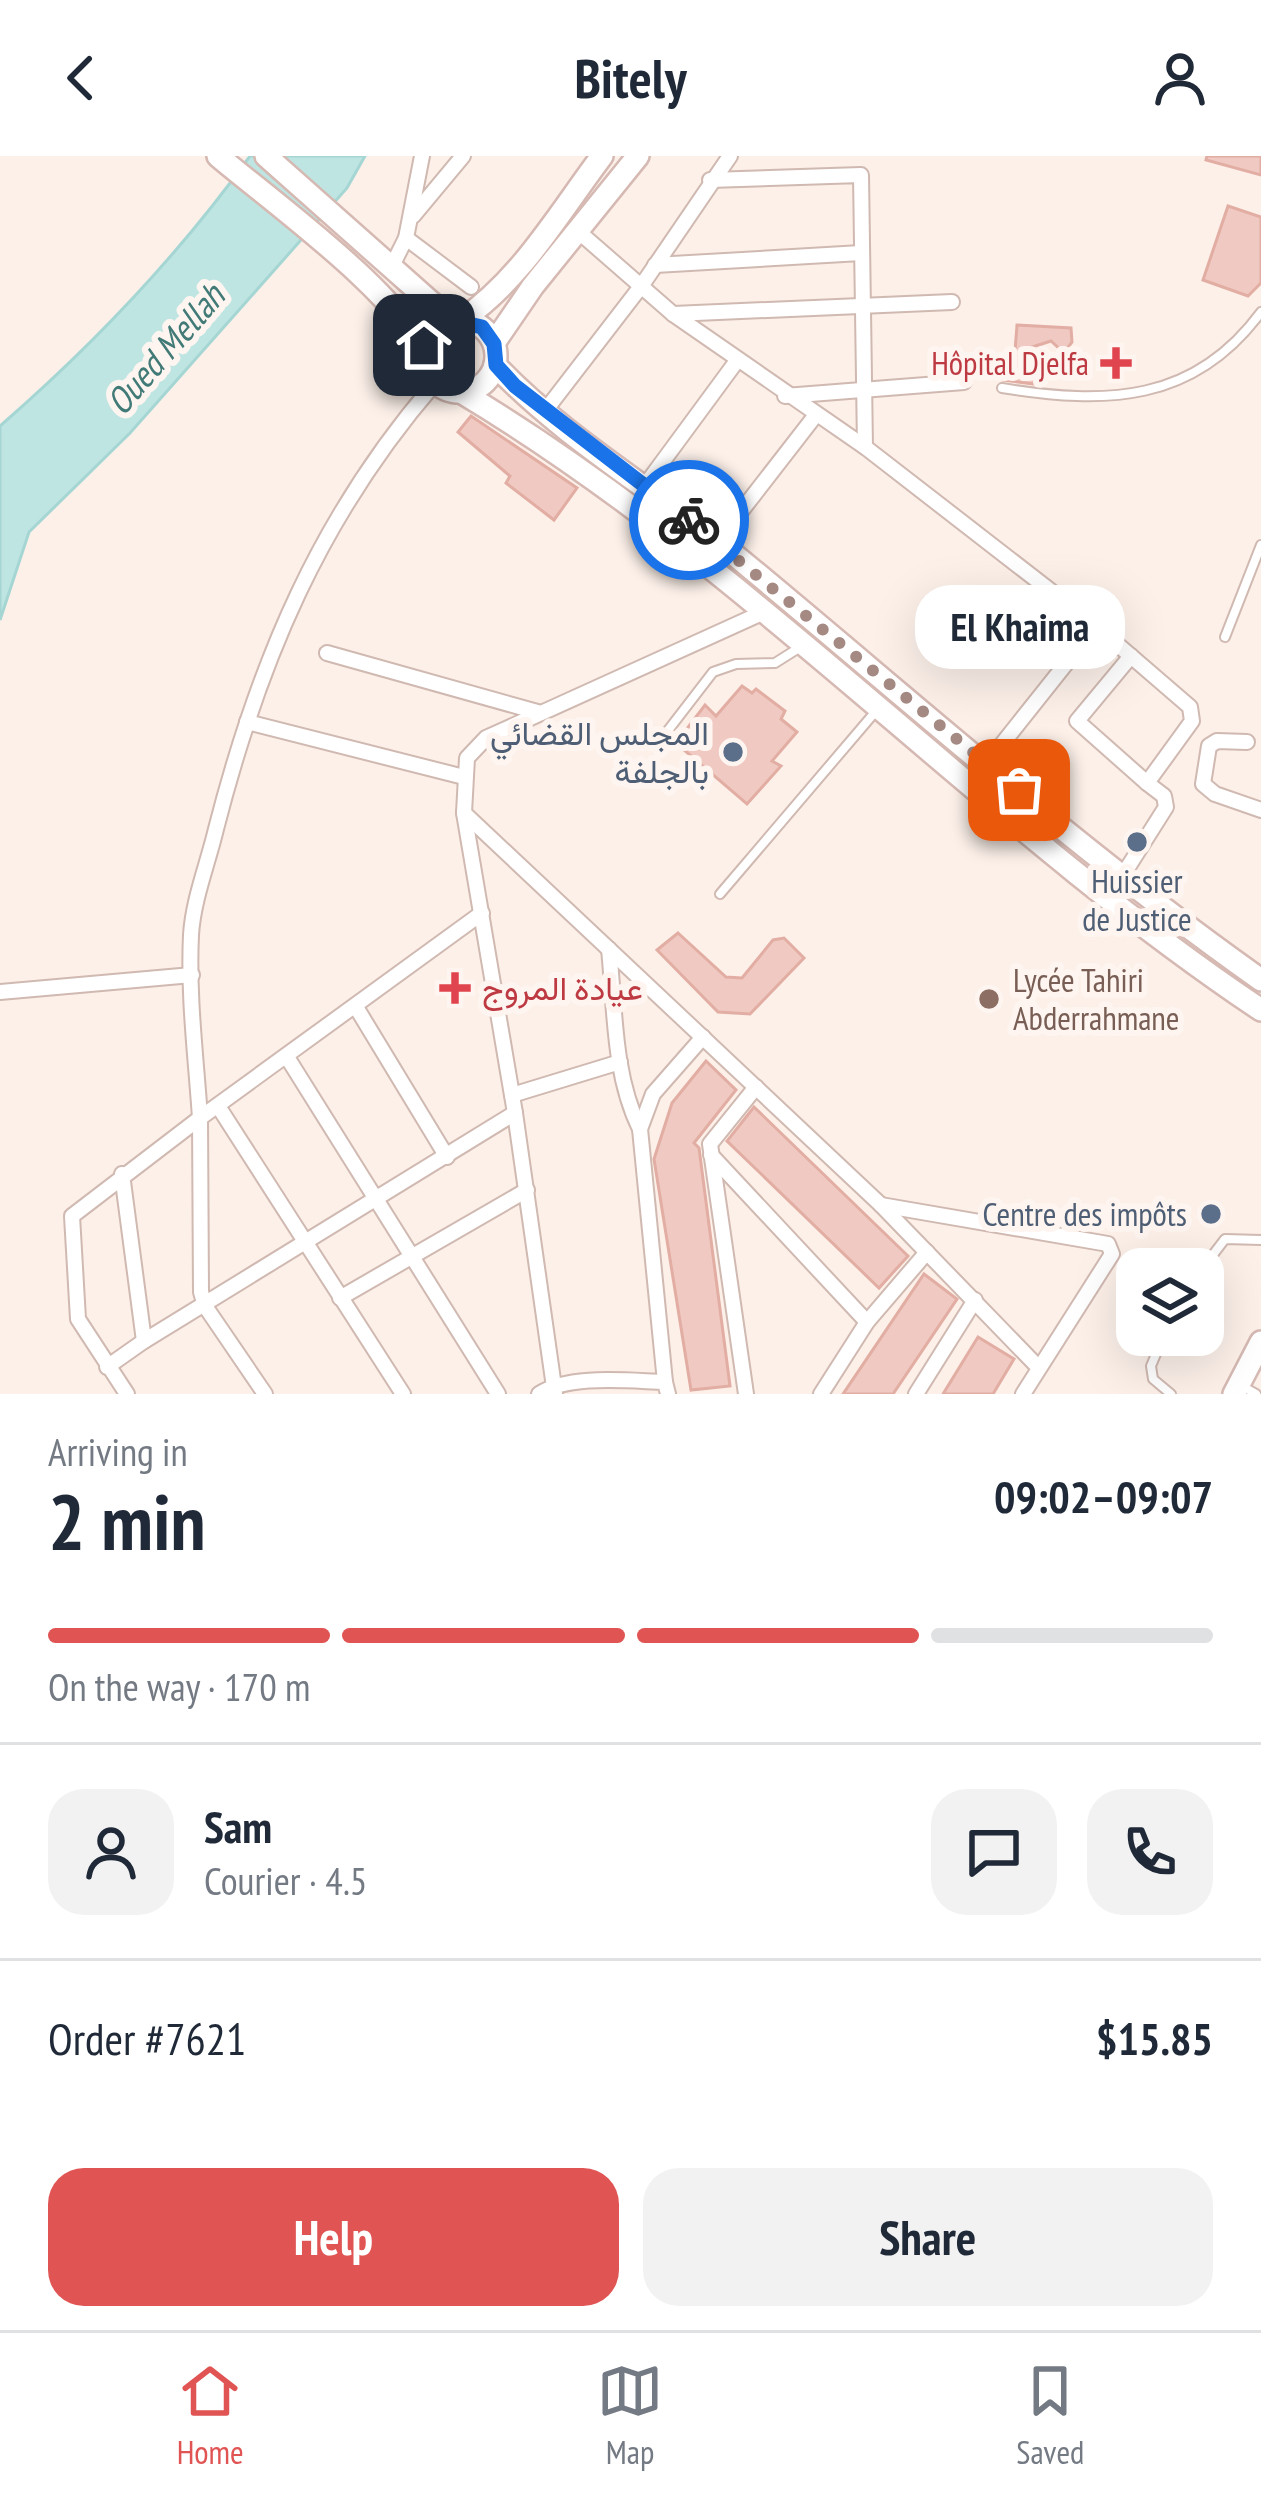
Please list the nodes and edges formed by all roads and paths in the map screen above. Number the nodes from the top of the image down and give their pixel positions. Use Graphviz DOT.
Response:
graph roads {
  1 [pos="266,156"];
  2 [pos="422,156"];
  3 [pos="463,156"];
  4 [pos="602,156"];
  5 [pos="638,156"];
  6 [pos="730,156"];
  7 [pos="860,156"];
  8 [pos="226,162"];
  9 [pos="861,175"];
  10 [pos="710,180"];
  11 [pos="410,220"];
  12 [pos="579,232"];
  13 [pos="406,238"];
  14 [pos="861,253"];
  15 [pos="655,265"];
  16 [pos="392,266"];
  17 [pos="641,285"];
  18 [pos="471,287"];
  19 [pos="952,302"];
  20 [pos="859,306"];
  21 [pos="1261,312"];
  22 [pos="673,314"];
  23 [pos="457,320"];
  24 [pos="495,354"];
  25 [pos="423,358"];
  26 [pos="736,362"];
  27 [pos="964,382"];
  28 [pos="435,383"];
  29 [pos="863,388"];
  30 [pos="1002,388"];
  31 [pos="461,392"];
  32 [pos="785,396"];
  33 [pos="545,411"];
  34 [pos="815,416"];
  35 [pos="865,447"];
  36 [pos="644,487"];
  37 [pos="718,541"];
  38 [pos="1261,545"];
  39 [pos="764,612"];
  40 [pos="1096,626"];
  41 [pos="1225,637"];
  42 [pos="804,646"];
  43 [pos="328,653"];
  44 [pos="1131,656"];
  45 [pos="881,705"];
  46 [pos="541,712"];
  47 [pos="247,722"];
  48 [pos="666,733"];
  49 [pos="1247,742"];
  50 [pos="987,763"];
  51 [pos="464,777"];
  52 [pos="1147,783"];
  53 [pos="1261,810"];
  54 [pos="464,814"];
  55 [pos="1124,875"];
  56 [pos="720,893"];
  57 [pos="482,914"];
  58 [pos="609,949"];
  59 [pos="1258,971"];
  60 [pos="192,975"];
  61 [pos="0,992"];
  62 [pos="356,1006"];
  63 [pos="1261,1010"];
  64 [pos="703,1037"];
  65 [pos="287,1057"];
  66 [pos="620,1062"];
  67 [pos="756,1087"];
  68 [pos="512,1095"];
  69 [pos="218,1106"];
  70 [pos="515,1113"];
  71 [pos="200,1118"];
  72 [pos="640,1129"];
  73 [pos="711,1155"];
  74 [pos="447,1157"];
  75 [pos="122,1174"];
  76 [pos="527,1190"];
  77 [pos="375,1202"];
  78 [pos="881,1205"];
  79 [pos="1261,1240"];
  80 [pos="305,1244"];
  81 [pos="1218,1248"];
  82 [pos="927,1252"];
  83 [pos="409,1259"];
  84 [pos="340,1298"];
  85 [pos="974,1300"];
  86 [pos="205,1306"];
  87 [pos="867,1322"];
  88 [pos="144,1341"];
  89 [pos="1261,1342"];
  90 [pos="1155,1356"];
  91 [pos="107,1367"];
  92 [pos="1038,1367"];
  93 [pos="667,1388"];
  94 [pos="554,1389"];
  95 [pos="1243,1391"];
  96 [pos="127,1394"];
  97 [pos="265,1394"];
  98 [pos="403,1394"];
  99 [pos="499,1394"];
  100 [pos="539,1394"];
  101 [pos="746,1394"];
  102 [pos="820,1394"];
  103 [pos="916,1394"];
  104 [pos="1022,1394"];
  105 [pos="1171,1394"];
  1 -- 16 [label="main road"];
  2 -- 11 [label="street"];
  3 -- 11 [label="street"];
  4 -- 23 [label="main road"];
  5 -- 12 [label="main road"];
  6 -- 10 [label="street"];
  7 -- 9 [label="street"];
  8 -- 25 [label="main road"];
  9 -- 10 [label="street"];
  9 -- 14 [label="street"];
  10 -- 15 [label="street"];
  11 -- 13 [label="street"];
  12 -- 17 [label="street"];
  12 -- 24 [label="main road"];
  13 -- 16 [label="street"];
  13 -- 18 [label="street"];
  14 -- 15 [label="street"];
  14 -- 20 [label="street"];
  15 -- 17 [label="street"];
  16 -- 23 [label="main road"];
  17 -- 22 [label="street"];
  17 -- 33 [label="street"];
  19 -- 20 [label="street"];
  20 -- 22 [label="street"];
  20 -- 29 [label="street"];
  21 -- 30 [label="lane"];
  22 -- 26 [label="street"];
  23 -- 24 [label="main road"];
  23 -- 25 [label="main road"];
  24 -- 31 [label="main road"];
  24 -- 33 [label="main road"];
  25 -- 28 [label="main road"];
  26 -- 32 [label="street"];
  26 -- 36 [label="street"];
  27 -- 29 [label="street"];
  28 -- 31 [label="main road"];
  28 -- 47 [label="street"];
  29 -- 32 [label="street"];
  29 -- 35 [label="street"];
  31 -- 39 [label="main road"];
  32 -- 34 [label="street"];
  33 -- 36 [label="main road"];
  34 -- 35 [label="street"];
  34 -- 37 [label="street"];
  35 -- 40 [label="street"];
  36 -- 37 [label="main road"];
  37 -- 50 [label="main road"];
  38 -- 41 [label="lane"];
  39 -- 42 [label="main road"];
  39 -- 46 [label="street"];
  40 -- 44 [label="street"];
  40 -- 50 [label="street"];
  42 -- 45 [label="main road"];
  42 -- 48 [label="lane"];
  43 -- 46 [label="street"];
  44 -- 52 [label="street"];
  44 -- 52 [label="street"];
  45 -- 56 [label="lane"];
  45 -- 63 [label="main road"];
  46 -- 51 [label="street"];
  47 -- 51 [label="street"];
  47 -- 60 [label="street"];
  49 -- 53 [label="street"];
  50 -- 55 [label="main road"];
  51 -- 54 [label="street"];
  52 -- 55 [label="street"];
  54 -- 57 [label="street"];
  54 -- 58 [label="street"];
  55 -- 59 [label="main road"];
  57 -- 62 [label="street"];
  57 -- 68 [label="street"];
  58 -- 64 [label="street"];
  58 -- 66 [label="street"];
  60 -- 61 [label="street"];
  60 -- 71 [label="street"];
  62 -- 65 [label="street"];
  62 -- 74 [label="street"];
  64 -- 67 [label="street"];
  64 -- 72 [label="street"];
  65 -- 69 [label="street"];
  65 -- 77 [label="street"];
  66 -- 68 [label="street"];
  66 -- 72 [label="street"];
  67 -- 73 [label="street"];
  67 -- 78 [label="street"];
  68 -- 70 [label="street"];
  69 -- 71 [label="street"];
  69 -- 80 [label="street"];
  70 -- 74 [label="street"];
  70 -- 76 [label="street"];
  71 -- 75 [label="street"];
  71 -- 86 [label="street"];
  72 -- 93 [label="street"];
  73 -- 87 [label="street"];
  73 -- 101 [label="street"];
  74 -- 77 [label="street"];
  75 -- 88 [label="street"];
  75 -- 91 [label="street"];
  76 -- 83 [label="street"];
  76 -- 94 [label="street"];
  77 -- 80 [label="street"];
  77 -- 83 [label="street"];
  78 -- 82 [label="street"];
  78 -- 92 [label="street"];
  79 -- 81 [label="lane"];
  80 -- 84 [label="street"];
  80 -- 86 [label="street"];
  82 -- 85 [label="street"];
  82 -- 87 [label="street"];
  83 -- 84 [label="street"];
  83 -- 99 [label="street"];
  84 -- 98 [label="street"];
  85 -- 92 [label="street"];
  85 -- 103 [label="street"];
  86 -- 88 [label="street"];
  86 -- 97 [label="street"];
  87 -- 102 [label="street"];
  88 -- 91 [label="street"];
  89 -- 95 [label="main road"];
  90 -- 105 [label="lane"];
  91 -- 96 [label="street"];
  92 -- 104 [label="street"];
  93 -- 94 [label="street"];
  94 -- 100 [label="street"];
}
